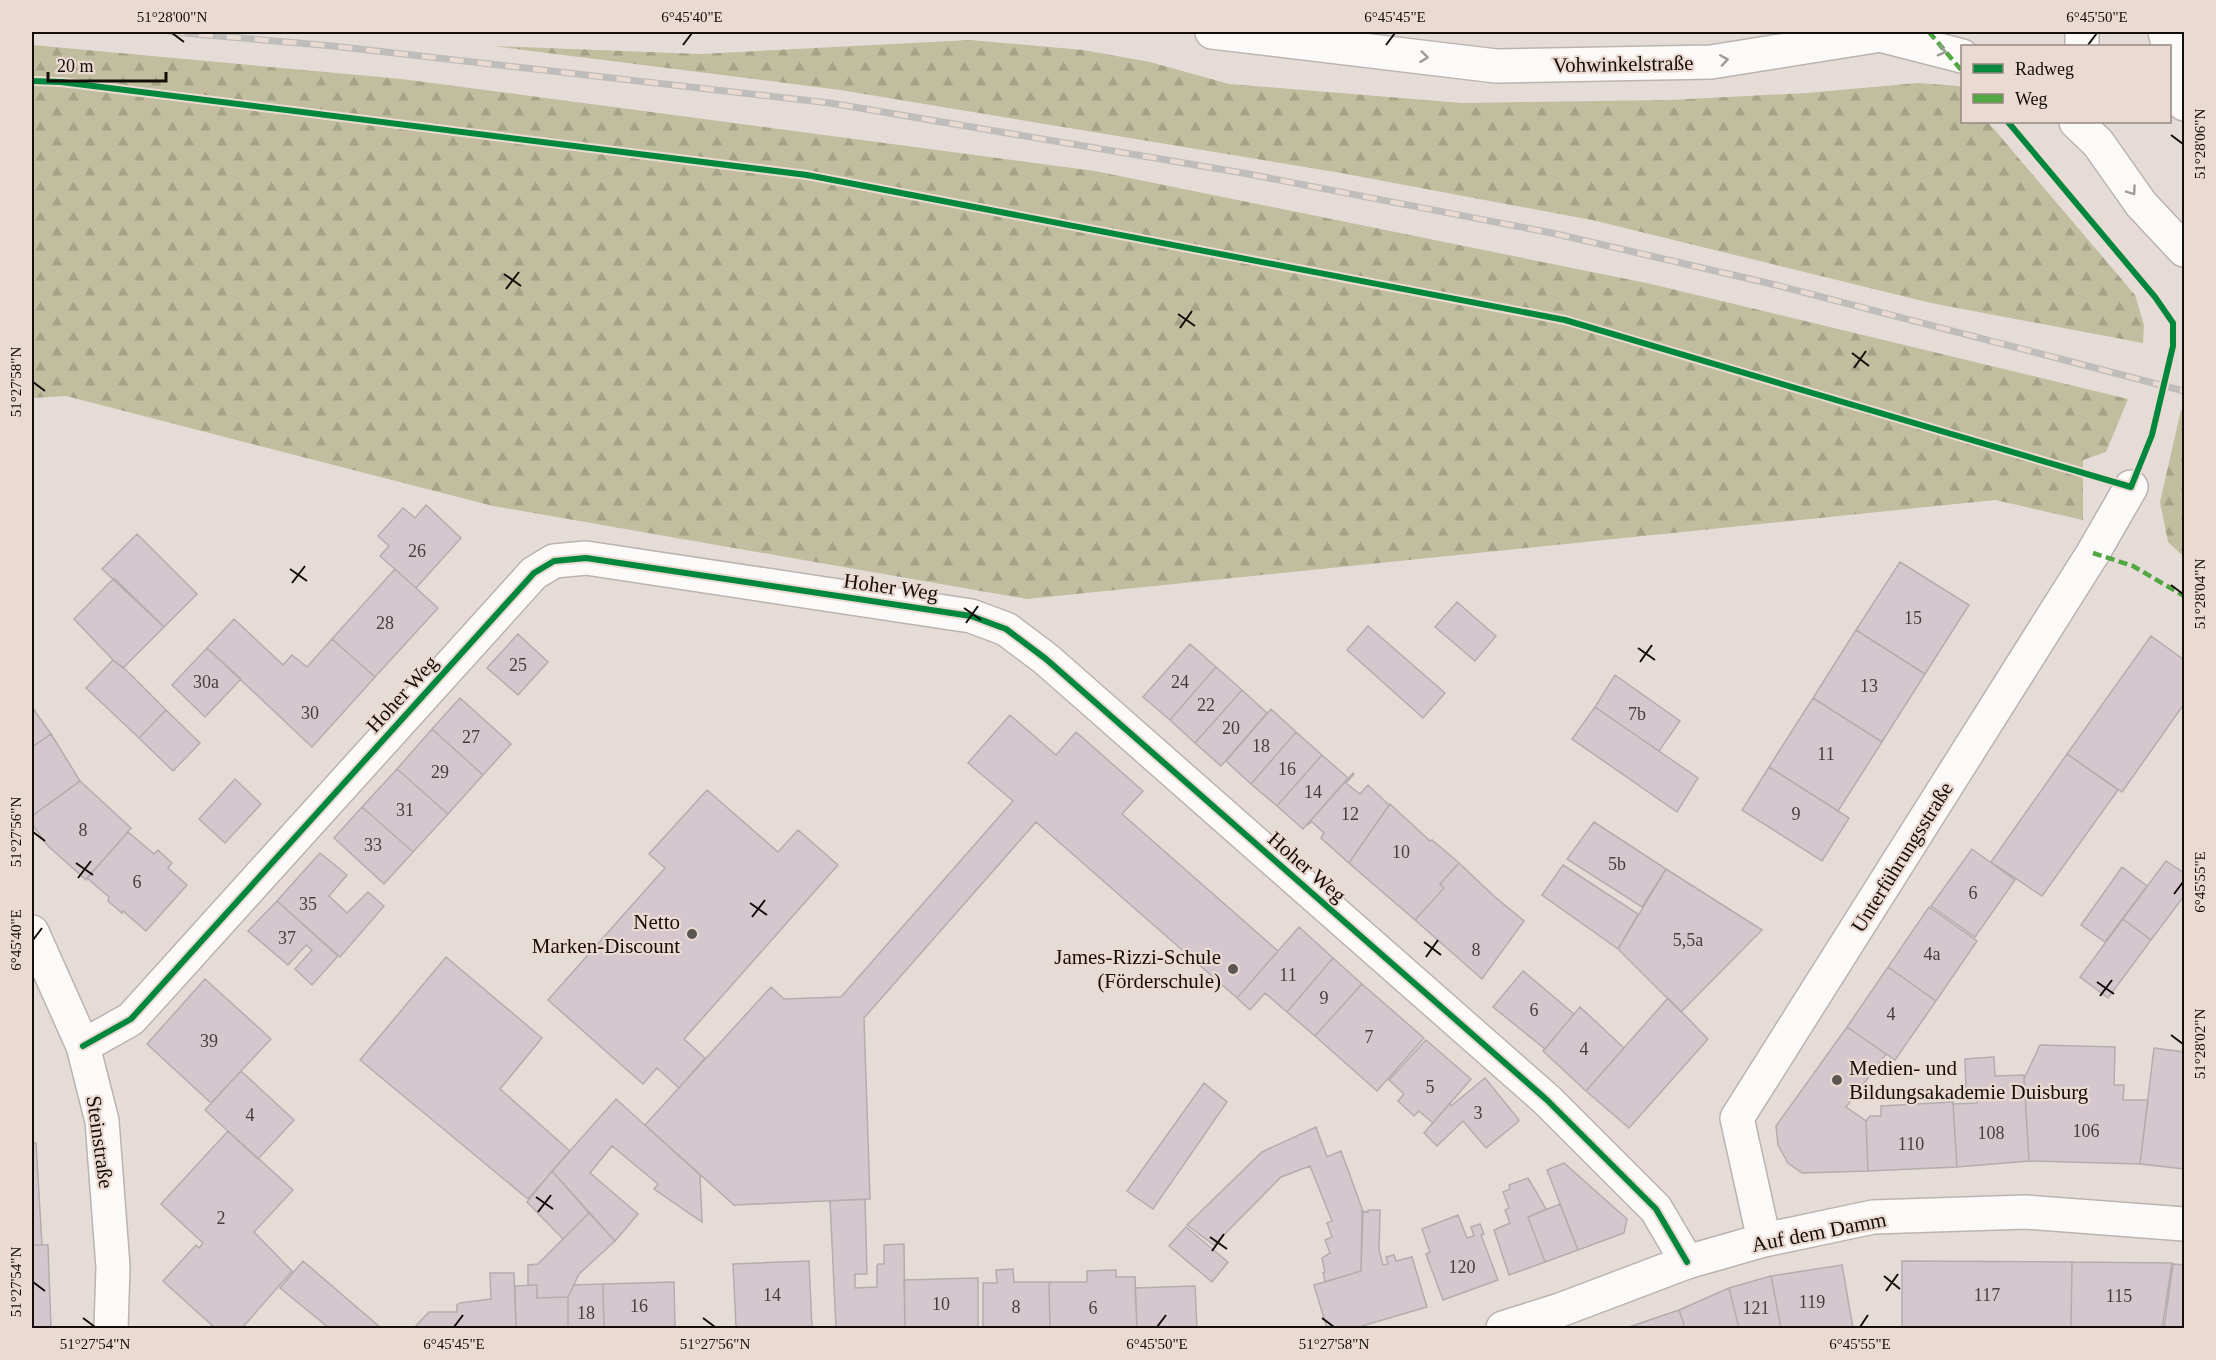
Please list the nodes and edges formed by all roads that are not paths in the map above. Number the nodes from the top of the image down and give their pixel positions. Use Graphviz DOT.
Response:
graph roads {
  1 [pos="1212,32"];
  2 [pos="1405,32"];
  3 [pos="1890,33"];
  4 [pos="1346,47"];
  5 [pos="2171,55"];
  6 [pos="1961,56"];
  7 [pos="2184,104"];
  8 [pos="2089,129"];
  9 [pos="2184,250"];
  10 [pos="2131,487"];
  11 [pos="32,932"];
  12 [pos="83,1046"];
  13 [pos="2184,1224"];
  14 [pos="1764,1240"];
  15 [pos="1687,1262"];
  16 [pos="111,1329"];
  17 [pos="1503,1329"];
  1 -- 4 [label="main road, Vohwinkelstraße"];
  2 -- 4 [label="main road, Vohwinkelstraße"];
  4 -- 3 [label="main road, Vohwinkelstraße, one-way"];
  3 -- 6 [label="main road, one-way"];
  5 -- 7 [label="main road"];
  8 -- 9 [label="main road, one-way"];
  10 -- 14 [label="main road, Unterführungsstraße"];
  11 -- 12 [label="main road, Steinstraße"];
  12 -- 15 [label="main road, Hoher Weg"];
  12 -- 16 [label="main road, Steinstraße"];
  13 -- 14 [label="main road, Auf dem Damm"];
  14 -- 15 [label="main road, Auf dem Damm"];
  15 -- 17 [label="main road, Auf dem Damm"];
}
